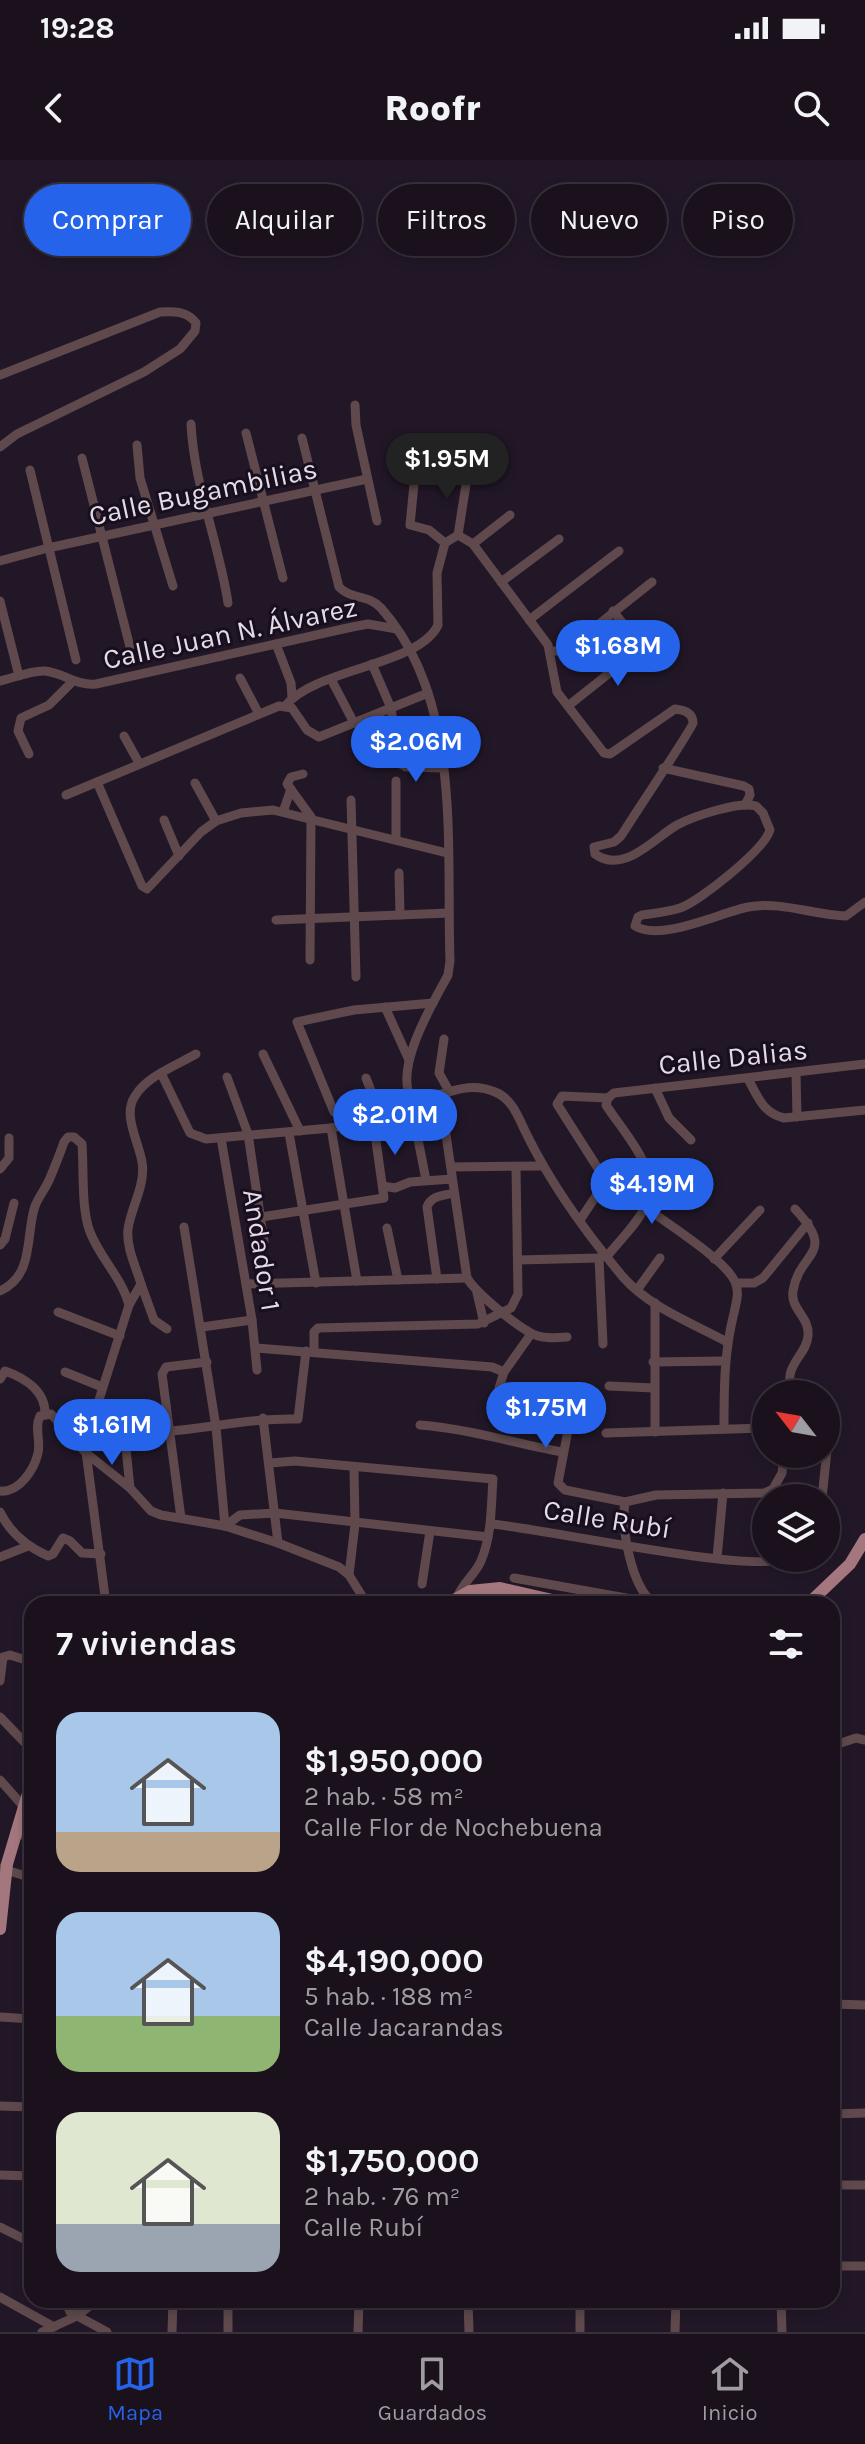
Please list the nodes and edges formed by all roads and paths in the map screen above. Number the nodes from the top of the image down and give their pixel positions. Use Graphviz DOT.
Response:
graph roads {
  1 [pos="0,375"];
  2 [pos="355,405"];
  3 [pos="191,424"];
  4 [pos="246,433"];
  5 [pos="302,438"];
  6 [pos="137,445"];
  7 [pos="0,447"];
  8 [pos="82,458"];
  9 [pos="30,470"];
  10 [pos="468,472"];
  11 [pos="415,474"];
  12 [pos="367,479"];
  13 [pos="315,492"];
  14 [pos="263,503"];
  15 [pos="209,514"];
  16 [pos="510,515"];
  17 [pos="377,521"];
  18 [pos="155,525"];
  19 [pos="458,535"];
  20 [pos="103,536"];
  21 [pos="559,539"];
  22 [pos="445,543"];
  23 [pos="473,544"];
  24 [pos="48,548"];
  25 [pos="619,551"];
  26 [pos="0,561"];
  27 [pos="283,578"];
  28 [pos="501,582"];
  29 [pos="652,582"];
  30 [pos="173,586"];
  31 [pos="0,601"];
  32 [pos="228,603"];
  33 [pos="613,611"];
  34 [pos="529,620"];
  35 [pos="397,629"];
  36 [pos="276,644"];
  37 [pos="130,647"];
  38 [pos="408,649"];
  39 [pos="550,651"];
  40 [pos="76,660"];
  41 [pos="372,664"];
  42 [pos="19,676"];
  43 [pos="240,678"];
  44 [pos="331,679"];
  45 [pos="0,681"];
  46 [pos="72,682"];
  47 [pos="428,693"];
  48 [pos="288,702"];
  49 [pos="568,706"];
  50 [pos="391,708"];
  51 [pos="259,714"];
  52 [pos="354,723"];
  53 [pos="124,736"];
  54 [pos="29,754"];
  55 [pos="139,763"];
  56 [pos="443,768"];
  57 [pos="663,768"];
  58 [pos="303,774"];
  59 [pos="396,781"];
  60 [pos="97,782"];
  61 [pos="195,783"];
  62 [pos="291,789"];
  63 [pos="66,795"];
  64 [pos="351,800"];
  65 [pos="745,805"];
  66 [pos="283,812"];
  67 [pos="311,817"];
  68 [pos="164,820"];
  69 [pos="216,821"];
  70 [pos="353,828"];
  71 [pos="396,839"];
  72 [pos="447,853"];
  73 [pos="179,856"];
  74 [pos="399,873"];
  75 [pos="865,902"];
  76 [pos="449,913"];
  77 [pos="400,915"];
  78 [pos="353,917"];
  79 [pos="311,919"];
  80 [pos="276,920"];
  81 [pos="310,960"];
  82 [pos="356,977"];
  83 [pos="433,1003"];
  84 [pos="385,1007"];
  85 [pos="444,1039"];
  86 [pos="196,1054"];
  87 [pos="263,1054"];
  88 [pos="409,1060"];
  89 [pos="865,1064"];
  90 [pos="161,1073"];
  91 [pos="796,1073"];
  92 [pos="227,1077"];
  93 [pos="366,1078"];
  94 [pos="748,1079"];
  95 [pos="655,1088"];
  96 [pos="444,1092"];
  97 [pos="411,1098"];
  98 [pos="608,1098"];
  99 [pos="865,1110"];
  100 [pos="334,1112"];
  101 [pos="407,1112"];
  102 [pos="797,1117"];
  103 [pos="377,1120"];
  104 [pos="331,1128"];
  105 [pos="300,1131"];
  106 [pos="289,1133"];
  107 [pos="248,1134"];
  108 [pos="9,1138"];
  109 [pos="221,1138"];
  110 [pos="691,1140"];
  111 [pos="542,1166"];
  112 [pos="451,1167"];
  113 [pos="516,1168"];
  114 [pos="0,1169"];
  115 [pos="452,1179"];
  116 [pos="426,1180"];
  117 [pos="606,1181"];
  118 [pos="383,1186"];
  119 [pos="454,1193"];
  120 [pos="14,1203"];
  121 [pos="344,1204"];
  122 [pos="646,1205"];
  123 [pos="795,1209"];
  124 [pos="303,1210"];
  125 [pos="760,1210"];
  126 [pos="261,1217"];
  127 [pos="580,1220"];
  128 [pos="808,1223"];
  129 [pos="184,1227"];
  130 [pos="387,1228"];
  131 [pos="264,1242"];
  132 [pos="0,1245"];
  133 [pos="604,1257"];
  134 [pos="660,1258"];
  135 [pos="714,1259"];
  136 [pos="518,1260"];
  137 [pos="467,1278"];
  138 [pos="437,1279"];
  139 [pos="398,1280"];
  140 [pos="357,1281"];
  141 [pos="316,1283"];
  142 [pos="736,1283"];
  143 [pos="141,1284"];
  144 [pos="246,1284"];
  145 [pos="637,1290"];
  146 [pos="0,1291"];
  147 [pos="477,1293"];
  148 [pos="655,1303"];
  149 [pos="129,1305"];
  150 [pos="503,1311"];
  151 [pos="58,1312"];
  152 [pos="252,1320"];
  153 [pos="484,1323"];
  154 [pos="202,1327"];
  155 [pos="167,1329"];
  156 [pos="531,1334"];
  157 [pos="120,1336"];
  158 [pos="567,1337"];
  159 [pos="727,1342"];
  160 [pos="603,1344"];
  161 [pos="256,1348"];
  162 [pos="310,1351"];
  163 [pos="724,1361"];
  164 [pos="207,1362"];
  165 [pos="653,1362"];
  166 [pos="257,1370"];
  167 [pos="65,1372"];
  168 [pos="504,1372"];
  169 [pos="0,1379"];
  170 [pos="790,1380"];
  171 [pos="609,1386"];
  172 [pos="102,1387"];
  173 [pos="654,1388"];
  174 [pos="45,1413"];
  175 [pos="263,1418"];
  176 [pos="420,1425"];
  177 [pos="216,1427"];
  178 [pos="752,1428"];
  179 [pos="724,1429"];
  180 [pos="171,1431"];
  181 [pos="655,1432"];
  182 [pos="606,1433"];
  183 [pos="125,1439"];
  184 [pos="562,1452"];
  185 [pos="86,1453"];
  186 [pos="270,1463"];
  187 [pos="354,1468"];
  188 [pos="783,1468"];
  189 [pos="130,1488"];
  190 [pos="0,1491"];
  191 [pos="723,1493"];
  192 [pos="625,1502"];
  193 [pos="275,1513"];
  194 [pos="1,1518"];
  195 [pos="181,1518"];
  196 [pos="355,1524"];
  197 [pos="491,1524"];
  198 [pos="225,1526"];
  199 [pos="430,1531"];
  200 [pos="488,1537"];
  201 [pos="865,1539"];
  202 [pos="278,1543"];
  203 [pos="626,1545"];
  204 [pos="28,1546"];
  205 [pos="101,1554"];
  206 [pos="0,1557"];
  207 [pos="717,1558"];
  208 [pos="752,1561"];
  209 [pos="349,1575"];
  210 [pos="514,1578"];
  211 [pos="422,1584"];
  212 [pos="105,1596"];
  213 [pos="362,1596"];
  214 [pos="461,1596"];
  215 [pos="471,1596"];
  216 [pos="528,1596"];
  217 [pos="612,1596"];
  218 [pos="648,1596"];
  219 [pos="816,1596"];
  220 [pos="24,1659"];
  221 [pos="0,1681"];
  222 [pos="0,1717"];
  223 [pos="865,1740"];
  224 [pos="24,1742"];
  225 [pos="840,1743"];
  226 [pos="0,1780"];
  227 [pos="24,1807"];
  228 [pos="24,1818"];
  229 [pos="17,1829"];
  230 [pos="24,1836"];
  231 [pos="4,1852"];
  232 [pos="3,1869"];
  233 [pos="24,1876"];
  234 [pos="0,1929"];
  235 [pos="840,2004"];
  236 [pos="865,2005"];
  237 [pos="0,2017"];
  238 [pos="24,2018"];
  239 [pos="0,2106"];
  240 [pos="24,2107"];
  241 [pos="865,2113"];
  242 [pos="840,2114"];
  243 [pos="0,2175"];
  244 [pos="24,2176"];
  245 [pos="840,2185"];
  246 [pos="865,2185"];
  247 [pos="0,2227"];
  248 [pos="24,2239"];
  249 [pos="840,2266"];
  250 [pos="865,2266"];
  251 [pos="0,2297"];
  252 [pos="68,2308"];
  253 [pos="87,2308"];
  254 [pos="173,2308"];
  255 [pos="228,2308"];
  256 [pos="359,2308"];
  257 [pos="468,2308"];
  258 [pos="580,2308"];
  259 [pos="676,2308"];
  260 [pos="781,2308"];
  261 [pos="77,2316"];
  262 [pos="54,2327"];
  263 [pos="42,2332"];
  264 [pos="107,2332"];
  265 [pos="172,2332"];
  266 [pos="228,2332"];
  267 [pos="358,2332"];
  268 [pos="469,2332"];
  269 [pos="580,2332"];
  270 [pos="675,2332"];
  271 [pos="782,2332"];
  1 -- 7 [label="street"];
  2 -- 12 [label="street"];
  3 -- 15 [label="street"];
  4 -- 14 [label="street"];
  5 -- 13 [label="street"];
  6 -- 18 [label="street"];
  8 -- 20 [label="street"];
  9 -- 24 [label="street"];
  10 -- 19 [label="street"];
  11 -- 22 [label="street"];
  12 -- 13 [label="street, Calle Bugambilias"];
  12 -- 17 [label="street"];
  13 -- 14 [label="street, Calle Bugambilias"];
  13 -- 35 [label="street"];
  14 -- 15 [label="street, Calle Bugambilias"];
  14 -- 27 [label="street"];
  15 -- 18 [label="street, Calle Bugambilias"];
  15 -- 32 [label="street"];
  16 -- 23 [label="street"];
  18 -- 20 [label="street, Calle Bugambilias"];
  18 -- 30 [label="street"];
  19 -- 22 [label="street"];
  19 -- 23 [label="street"];
  20 -- 24 [label="street, Calle Bugambilias"];
  20 -- 37 [label="street"];
  21 -- 28 [label="street"];
  22 -- 38 [label="street"];
  23 -- 28 [label="street"];
  24 -- 26 [label="street, Calle Bugambilias"];
  24 -- 40 [label="street"];
  25 -- 34 [label="street"];
  28 -- 34 [label="street"];
  29 -- 33 [label="street"];
  31 -- 42 [label="street"];
  33 -- 39 [label="street"];
  33 -- 49 [label="street"];
  34 -- 39 [label="street"];
  35 -- 36 [label="street, Calle Juan N. Álvarez"];
  35 -- 38 [label="street"];
  36 -- 46 [label="street, Calle Juan N. Álvarez"];
  36 -- 48 [label="street"];
  38 -- 41 [label="street"];
  38 -- 47 [label="street"];
  39 -- 49 [label="street"];
  41 -- 44 [label="street"];
  41 -- 50 [label="street"];
  42 -- 45 [label="street, Calle Juan N. Álvarez"];
  42 -- 46 [label="street, Calle Juan N. Álvarez"];
  43 -- 51 [label="street"];
  44 -- 48 [label="street"];
  44 -- 52 [label="street"];
  46 -- 54 [label="street"];
  47 -- 50 [label="street"];
  47 -- 56 [label="street"];
  48 -- 51 [label="street"];
  48 -- 52 [label="street"];
  49 -- 57 [label="street"];
  50 -- 52 [label="street"];
  50 -- 56 [label="street"];
  51 -- 55 [label="street"];
  53 -- 55 [label="street"];
  55 -- 60 [label="street"];
  56 -- 72 [label="street"];
  57 -- 65 [label="street"];
  57 -- 65 [label="street"];
  58 -- 62 [label="street"];
  59 -- 71 [label="street"];
  60 -- 63 [label="street"];
  60 -- 73 [label="street"];
  61 -- 69 [label="street"];
  62 -- 66 [label="street"];
  62 -- 67 [label="street"];
  64 -- 70 [label="street"];
  65 -- 75 [label="street"];
  66 -- 67 [label="street"];
  66 -- 69 [label="street"];
  67 -- 70 [label="street"];
  67 -- 79 [label="street"];
  68 -- 73 [label="street"];
  69 -- 73 [label="street"];
  70 -- 71 [label="street"];
  70 -- 78 [label="street"];
  71 -- 72 [label="street"];
  72 -- 76 [label="street"];
  74 -- 77 [label="street"];
  76 -- 77 [label="street"];
  76 -- 83 [label="street"];
  77 -- 78 [label="street"];
  78 -- 79 [label="street"];
  78 -- 82 [label="street"];
  79 -- 80 [label="street"];
  79 -- 81 [label="street"];
  83 -- 84 [label="street"];
  83 -- 88 [label="street"];
  84 -- 88 [label="street"];
  84 -- 100 [label="street"];
  85 -- 96 [label="street"];
  86 -- 90 [label="street"];
  87 -- 105 [label="street"];
  88 -- 97 [label="street"];
  89 -- 91 [label="street, Calle Dalias"];
  90 -- 109 [label="street"];
  90 -- 143 [label="street"];
  91 -- 94 [label="street, Calle Dalias"];
  91 -- 102 [label="street"];
  92 -- 107 [label="street"];
  93 -- 103 [label="street"];
  94 -- 95 [label="street, Calle Dalias"];
  94 -- 102 [label="street"];
  95 -- 98 [label="street, Calle Dalias"];
  95 -- 110 [label="street"];
  96 -- 97 [label="street"];
  96 -- 111 [label="street"];
  96 -- 112 [label="street"];
  97 -- 101 [label="street"];
  98 -- 117 [label="street, Calle Dalias"];
  98 -- 122 [label="street"];
  99 -- 102 [label="street"];
  101 -- 103 [label="street"];
  101 -- 116 [label="street"];
  103 -- 104 [label="street"];
  103 -- 118 [label="street"];
  104 -- 105 [label="street"];
  104 -- 121 [label="street"];
  105 -- 106 [label="street"];
  106 -- 107 [label="street"];
  106 -- 124 [label="street"];
  107 -- 109 [label="street"];
  107 -- 126 [label="street"];
  108 -- 114 [label="street"];
  109 -- 144 [label="street, Andador 1"];
  111 -- 113 [label="street"];
  111 -- 127 [label="street"];
  112 -- 113 [label="street"];
  112 -- 115 [label="street"];
  113 -- 136 [label="street"];
  115 -- 116 [label="street"];
  115 -- 119 [label="street"];
  116 -- 118 [label="street"];
  117 -- 122 [label="street"];
  117 -- 127 [label="street"];
  118 -- 121 [label="street"];
  119 -- 137 [label="street"];
  119 -- 138 [label="street"];
  120 -- 132 [label="street"];
  121 -- 124 [label="street"];
  121 -- 140 [label="street"];
  122 -- 133 [label="street"];
  122 -- 135 [label="street"];
  123 -- 128 [label="street"];
  124 -- 126 [label="street"];
  124 -- 141 [label="street"];
  125 -- 135 [label="street"];
  126 -- 131 [label="street"];
  127 -- 133 [label="street"];
  128 -- 142 [label="street"];
  128 -- 170 [label="street"];
  129 -- 154 [label="street"];
  130 -- 139 [label="street"];
  133 -- 136 [label="street"];
  133 -- 145 [label="street"];
  133 -- 160 [label="street"];
  134 -- 145 [label="street"];
  135 -- 142 [label="street"];
  136 -- 150 [label="street"];
  137 -- 138 [label="street"];
  137 -- 147 [label="street"];
  138 -- 139 [label="street"];
  139 -- 140 [label="street"];
  140 -- 141 [label="street"];
  141 -- 144 [label="street"];
  142 -- 159 [label="street"];
  143 -- 149 [label="street"];
  143 -- 155 [label="street"];
  144 -- 152 [label="street, Andador 1"];
  145 -- 148 [label="street"];
  146 -- 149 [label="street"];
  147 -- 150 [label="street"];
  147 -- 153 [label="street"];
  148 -- 159 [label="street"];
  148 -- 165 [label="street"];
  149 -- 157 [label="street"];
  150 -- 153 [label="street"];
  150 -- 156 [label="street"];
  151 -- 157 [label="street"];
  152 -- 154 [label="street"];
  152 -- 161 [label="street, Andador 1"];
  153 -- 162 [label="street"];
  154 -- 164 [label="street"];
  156 -- 158 [label="street"];
  156 -- 168 [label="street"];
  157 -- 172 [label="street"];
  159 -- 163 [label="street"];
  161 -- 162 [label="street"];
  161 -- 166 [label="street, Andador 1"];
  162 -- 168 [label="street"];
  162 -- 175 [label="street"];
  163 -- 165 [label="street"];
  163 -- 179 [label="street"];
  164 -- 177 [label="street"];
  164 -- 180 [label="street"];
  165 -- 173 [label="street"];
  167 -- 172 [label="street"];
  168 -- 184 [label="street"];
  169 -- 174 [label="street"];
  171 -- 173 [label="street"];
  172 -- 185 [label="street"];
  173 -- 181 [label="street"];
  174 -- 185 [label="street"];
  174 -- 190 [label="street"];
  175 -- 177 [label="street"];
  175 -- 186 [label="street"];
  176 -- 184 [label="street"];
  177 -- 180 [label="street"];
  177 -- 198 [label="street"];
  178 -- 179 [label="street"];
  179 -- 181 [label="street"];
  180 -- 195 [label="street"];
  181 -- 182 [label="street"];
  183 -- 189 [label="street"];
  184 -- 192 [label="street"];
  185 -- 189 [label="street"];
  185 -- 205 [label="street"];
  186 -- 187 [label="street"];
  186 -- 193 [label="street"];
  187 -- 196 [label="street"];
  187 -- 197 [label="street"];
  188 -- 191 [label="street"];
  189 -- 195 [label="street"];
  191 -- 192 [label="street"];
  191 -- 207 [label="street"];
  192 -- 203 [label="street"];
  193 -- 196 [label="street"];
  193 -- 198 [label="street"];
  193 -- 202 [label="street"];
  194 -- 204 [label="street"];
  195 -- 198 [label="street"];
  196 -- 199 [label="street"];
  196 -- 209 [label="street"];
  197 -- 200 [label="street"];
  197 -- 203 [label="street, Calle Rubí"];
  198 -- 202 [label="street"];
  199 -- 200 [label="street"];
  199 -- 211 [label="street"];
  200 -- 214 [label="street"];
  201 -- 219 [label="main road"];
  202 -- 209 [label="street"];
  203 -- 207 [label="street, Calle Rubí"];
  203 -- 218 [label="street"];
  204 -- 205 [label="street"];
  204 -- 206 [label="street"];
  205 -- 212 [label="street"];
  207 -- 208 [label="street, Calle Rubí"];
  209 -- 213 [label="street"];
  210 -- 217 [label="street"];
  215 -- 216 [label="main road"];
  220 -- 221 [label="street"];
  222 -- 224 [label="street"];
  223 -- 225 [label="street"];
  226 -- 227 [label="street"];
  228 -- 229 [label="main road"];
  229 -- 230 [label="street"];
  229 -- 231 [label="main road"];
  231 -- 232 [label="main road"];
  232 -- 233 [label="street"];
  232 -- 234 [label="main road"];
  235 -- 236 [label="street"];
  237 -- 238 [label="street"];
  239 -- 240 [label="street"];
  241 -- 242 [label="street"];
  243 -- 244 [label="street"];
  245 -- 246 [label="street"];
  247 -- 248 [label="street"];
  249 -- 250 [label="street"];
  251 -- 262 [label="street"];
  252 -- 261 [label="street"];
  253 -- 261 [label="street"];
  254 -- 265 [label="street"];
  255 -- 266 [label="street"];
  256 -- 267 [label="street"];
  257 -- 268 [label="street"];
  258 -- 269 [label="street"];
  259 -- 270 [label="street"];
  260 -- 271 [label="street"];
  261 -- 262 [label="street"];
  261 -- 264 [label="street"];
  262 -- 263 [label="street"];
}
